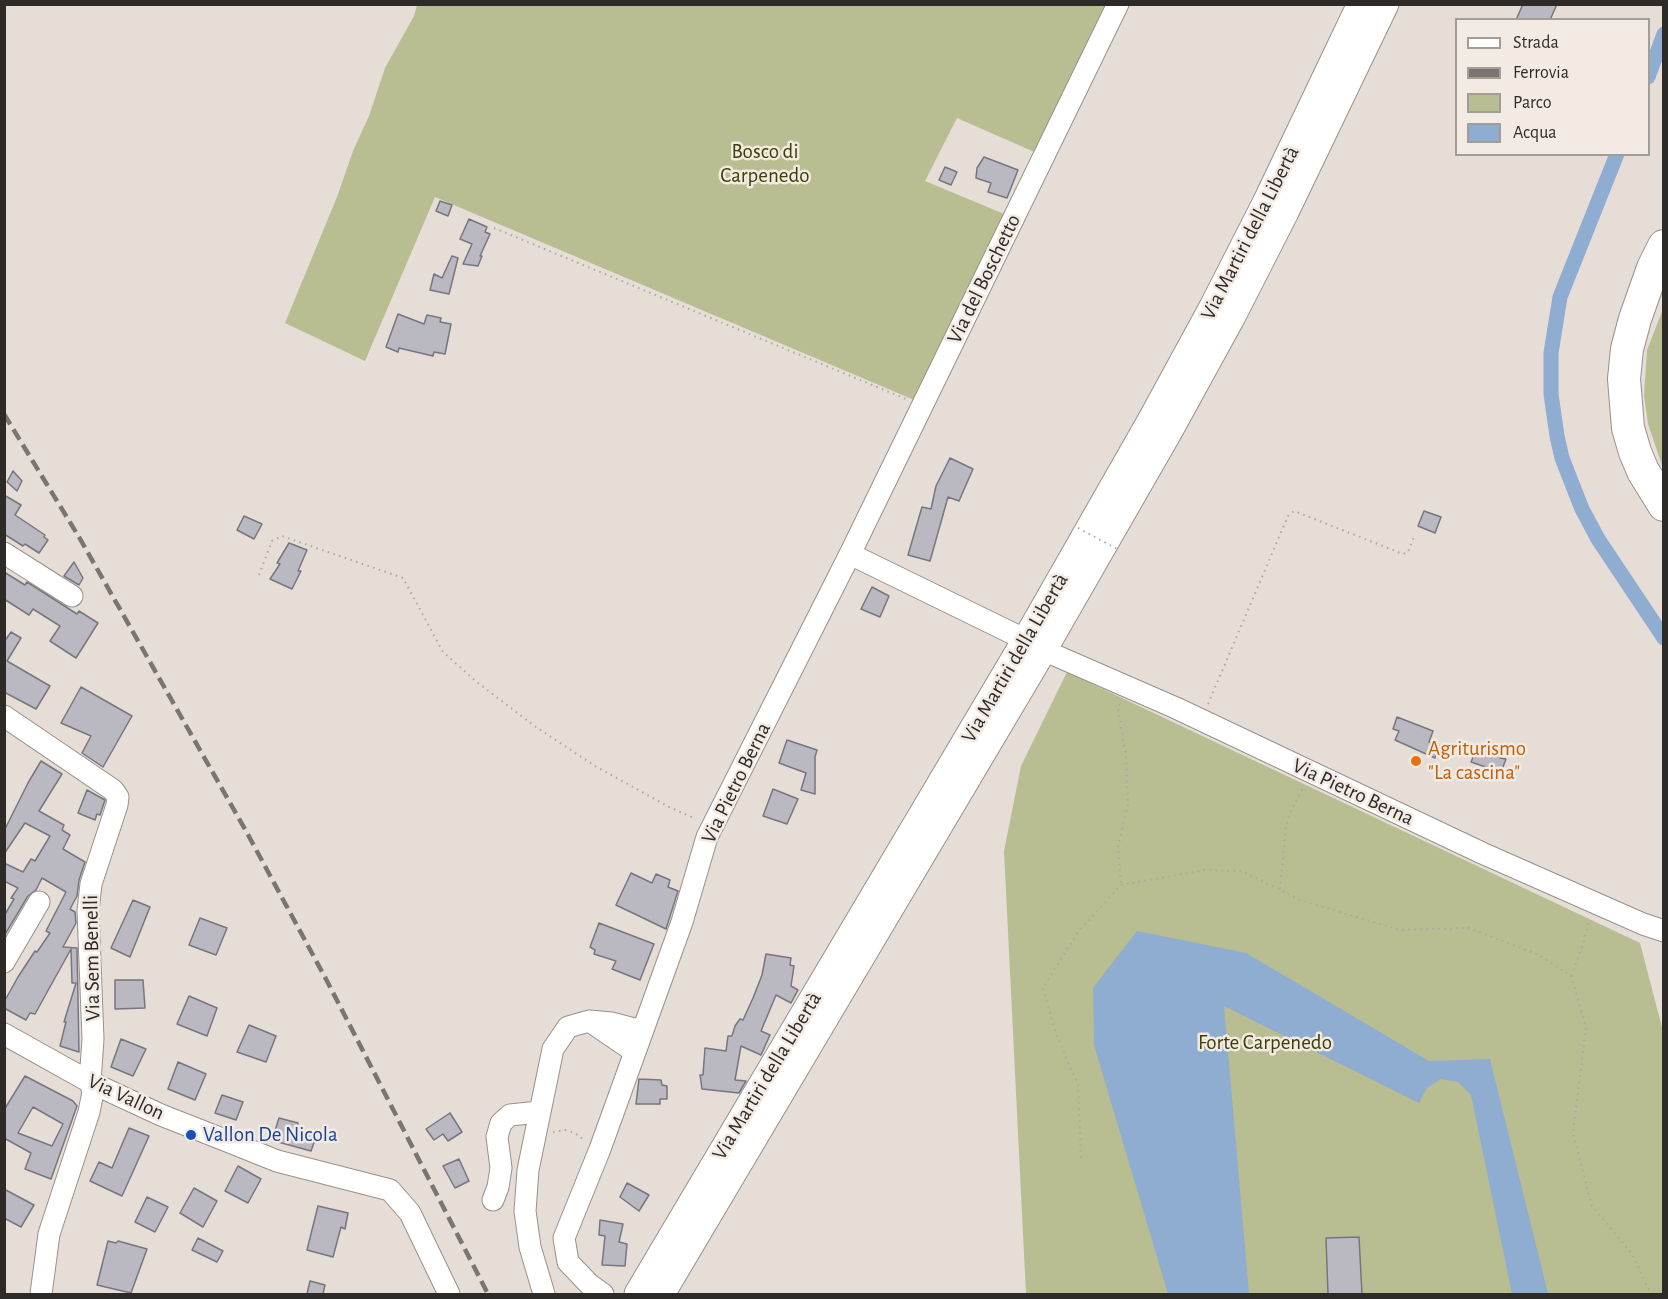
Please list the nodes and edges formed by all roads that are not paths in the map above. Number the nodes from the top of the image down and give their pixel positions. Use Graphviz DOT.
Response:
graph roads {
  1 [pos="1118,4"];
  2 [pos="1362,4"];
  3 [pos="1384,4"];
  4 [pos="1664,246"];
  5 [pos="1664,294"];
  6 [pos="1664,477"];
  7 [pos="1664,504"];
  8 [pos="4,553"];
  9 [pos="850,554"];
  10 [pos="72,596"];
  11 [pos="1035,645"];
  12 [pos="4,716"];
  13 [pos="39,902"];
  14 [pos="1664,931"];
  15 [pos="4,962"];
  16 [pos="590,1021"];
  17 [pos="642,1031"];
  18 [pos="4,1034"];
  19 [pos="635,1052"];
  20 [pos="90,1082"];
  21 [pos="539,1113"];
  22 [pos="493,1200"];
  23 [pos="683,1238"];
  24 [pos="41,1294"];
  25 [pos="449,1294"];
  26 [pos="544,1294"];
  27 [pos="603,1294"];
  28 [pos="638,1294"];
  29 [pos="661,1294"];
  1 -- 9 [label="street, Via del Boschetto"];
  2 -- 11 [label="main road, Via Martiri della Libertà"];
  3 -- 11 [label="main road, Via Martiri della Libertà"];
  4 -- 7 [label="highway"];
  5 -- 6 [label="highway"];
  8 -- 10 [label="street"];
  9 -- 11 [label="street, Via Pietro Berna"];
  9 -- 17 [label="street, Via Pietro Berna"];
  11 -- 14 [label="street, Via Pietro Berna"];
  11 -- 23 [label="main road, Via Martiri della Libertà"];
  12 -- 20 [label="street, Via Sem Benelli"];
  13 -- 15 [label="street"];
  16 -- 17 [label="street"];
  16 -- 19 [label="street"];
  16 -- 21 [label="street"];
  17 -- 19 [label="street, Via Pietro Berna"];
  18 -- 20 [label="street, Via Vallon"];
  19 -- 27 [label="street, Via Pietro Berna"];
  20 -- 24 [label="street"];
  20 -- 25 [label="street, Via Vallon"];
  21 -- 22 [label="street"];
  21 -- 26 [label="street"];
  23 -- 28 [label="main road, Via Martiri della Libertà"];
  23 -- 29 [label="main road, Via Martiri della Libertà"];
}
